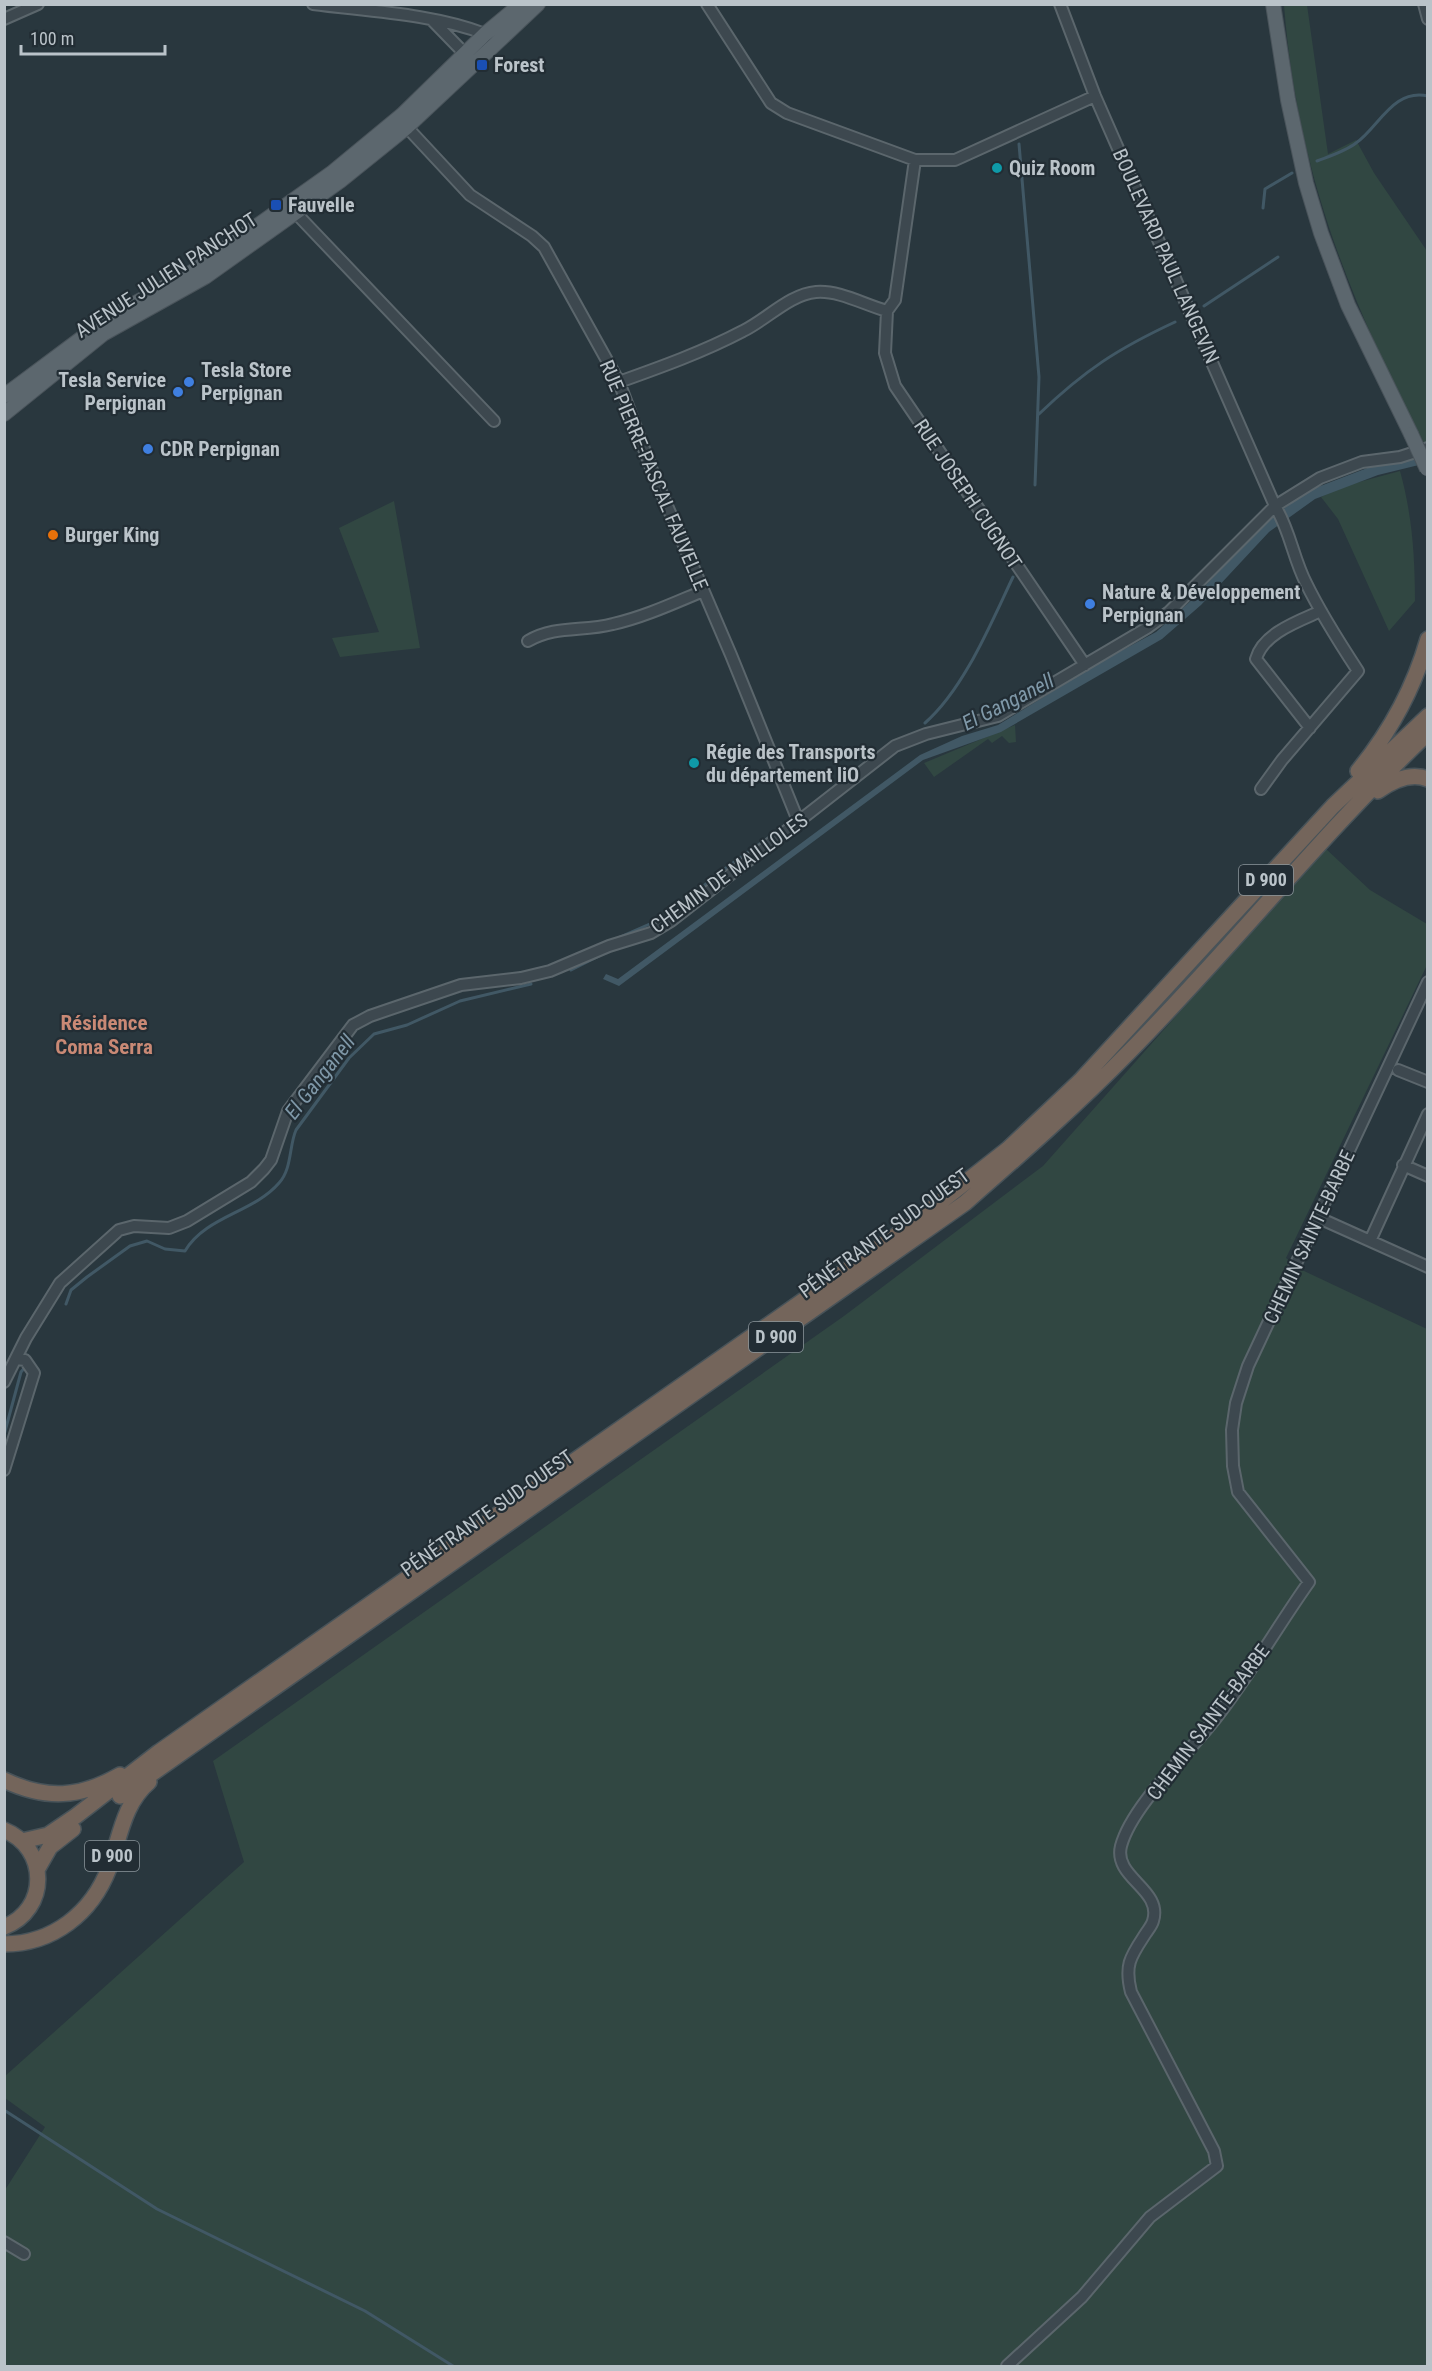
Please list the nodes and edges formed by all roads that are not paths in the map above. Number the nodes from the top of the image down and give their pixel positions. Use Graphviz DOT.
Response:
graph roads {
  1 [pos="38,4"];
  2 [pos="313,4"];
  3 [pos="521,4"];
  4 [pos="538,4"];
  5 [pos="707,4"];
  6 [pos="1059,4"];
  7 [pos="1273,4"];
  8 [pos="1424,4"];
  9 [pos="4,19"];
  10 [pos="1428,19"];
  11 [pos="433,21"];
  12 [pos="488,40"];
  13 [pos="466,55"];
  14 [pos="1095,96"];
  15 [pos="402,123"];
  16 [pos="915,160"];
  17 [pos="292,210"];
  18 [pos="887,311"];
  19 [pos="619,382"];
  20 [pos="4,396"];
  21 [pos="4,414"];
  22 [pos="494,421"];
  23 [pos="1428,448"];
  24 [pos="1427,469"];
  25 [pos="1276,507"];
  26 [pos="704,591"];
  27 [pos="1321,611"];
  28 [pos="1428,639"];
  29 [pos="528,641"];
  30 [pos="1085,665"];
  31 [pos="1428,716"];
  32 [pos="1310,728"];
  33 [pos="1428,732"];
  34 [pos="1428,739"];
  35 [pos="1408,752"];
  36 [pos="1428,778"];
  37 [pos="1261,789"];
  38 [pos="1333,806"];
  39 [pos="799,823"];
  40 [pos="1326,837"];
  41 [pos="1428,982"];
  42 [pos="1398,1070"];
  43 [pos="1428,1082"];
  44 [pos="1428,1114"];
  45 [pos="1403,1165"];
  46 [pos="1428,1176"];
  47 [pos="1318,1218"];
  48 [pos="1370,1241"];
  49 [pos="1428,1267"];
  50 [pos="16,1359"];
  51 [pos="4,1382"];
  52 [pos="4,1470"];
  53 [pos="199,1739"];
  54 [pos="159,1752"];
  55 [pos="4,1780"];
  56 [pos="4,1830"];
  57 [pos="22,1841"];
  58 [pos="38,1868"];
  59 [pos="4,1927"];
  60 [pos="4,1944"];
  61 [pos="4,2242"];
  62 [pos="24,2253"];
  63 [pos="1008,2367"];
  1 -- 9 [label="street"];
  2 -- 11 [label="street"];
  3 -- 12 [label="main road, AVENUE JULIEN PANCHOT"];
  4 -- 12 [label="main road, AVENUE JULIEN PANCHOT"];
  5 -- 16 [label="street"];
  6 -- 14 [label="street, BOULEVARD PAUL LANGEVIN"];
  7 -- 24 [label="main road, bridge"];
  8 -- 10 [label="street"];
  11 -- 12 [label="street"];
  11 -- 13 [label="street"];
  12 -- 13 [label="main road, AVENUE JULIEN PANCHOT"];
  12 -- 15 [label="main road, AVENUE JULIEN PANCHOT"];
  13 -- 15 [label="main road, AVENUE JULIEN PANCHOT"];
  14 -- 16 [label="street"];
  14 -- 25 [label="street, BOULEVARD PAUL LANGEVIN"];
  15 -- 17 [label="main road, AVENUE JULIEN PANCHOT"];
  15 -- 19 [label="street, RUE PIERRE-PASCAL FAUVELLE"];
  16 -- 18 [label="street, RUE JOSEPH CUGNOT"];
  17 -- 20 [label="main road, AVENUE JULIEN PANCHOT"];
  17 -- 21 [label="main road, AVENUE JULIEN PANCHOT"];
  17 -- 22 [label="street"];
  18 -- 19 [label="street"];
  18 -- 30 [label="street, RUE JOSEPH CUGNOT"];
  19 -- 26 [label="street, RUE PIERRE-PASCAL FAUVELLE"];
  23 -- 25 [label="street, CHEMIN DE MAILLOLES"];
  25 -- 27 [label="street, BOULEVARD PAUL LANGEVIN"];
  25 -- 30 [label="street, CHEMIN DE MAILLOLES"];
  26 -- 29 [label="street"];
  26 -- 39 [label="street, RUE PIERRE-PASCAL FAUVELLE"];
  27 -- 32 [label="street, BOULEVARD PAUL LANGEVIN"];
  27 -- 32 [label="street"];
  28 -- 38 [label="highway"];
  30 -- 39 [label="street, CHEMIN DE MAILLOLES"];
  31 -- 38 [label="highway, D 900"];
  32 -- 37 [label="street"];
  33 -- 35 [label="highway, PÉNÉTRANTE SUD-OUEST / D 900"];
  34 -- 35 [label="highway"];
  35 -- 40 [label="highway, PÉNÉTRANTE SUD-OUEST / D 900"];
  36 -- 40 [label="highway"];
  38 -- 54 [label="highway, D 900"];
  39 -- 50 [label="street, CHEMIN DE MAILLOLES"];
  40 -- 53 [label="highway, PÉNÉTRANTE SUD-OUEST / D 900"];
  41 -- 47 [label="street, CHEMIN SAINTE-BARBE"];
  42 -- 43 [label="street"];
  44 -- 45 [label="street"];
  45 -- 46 [label="street"];
  45 -- 48 [label="street"];
  47 -- 48 [label="street"];
  47 -- 63 [label="street, CHEMIN SAINTE-BARBE"];
  48 -- 49 [label="street"];
  50 -- 51 [label="street, CHEMIN DE MAILLOLES"];
  50 -- 52 [label="street"];
  53 -- 58 [label="highway, PÉNÉTRANTE SUD-OUEST / D 900"];
  53 -- 60 [label="highway, PÉNÉTRANTE SUD-OUEST / D 900"];
  54 -- 55 [label="highway"];
  54 -- 57 [label="highway"];
  56 -- 57 [label="highway"];
  57 -- 58 [label="highway"];
  58 -- 59 [label="highway"];
  61 -- 62 [label="street"];
}
